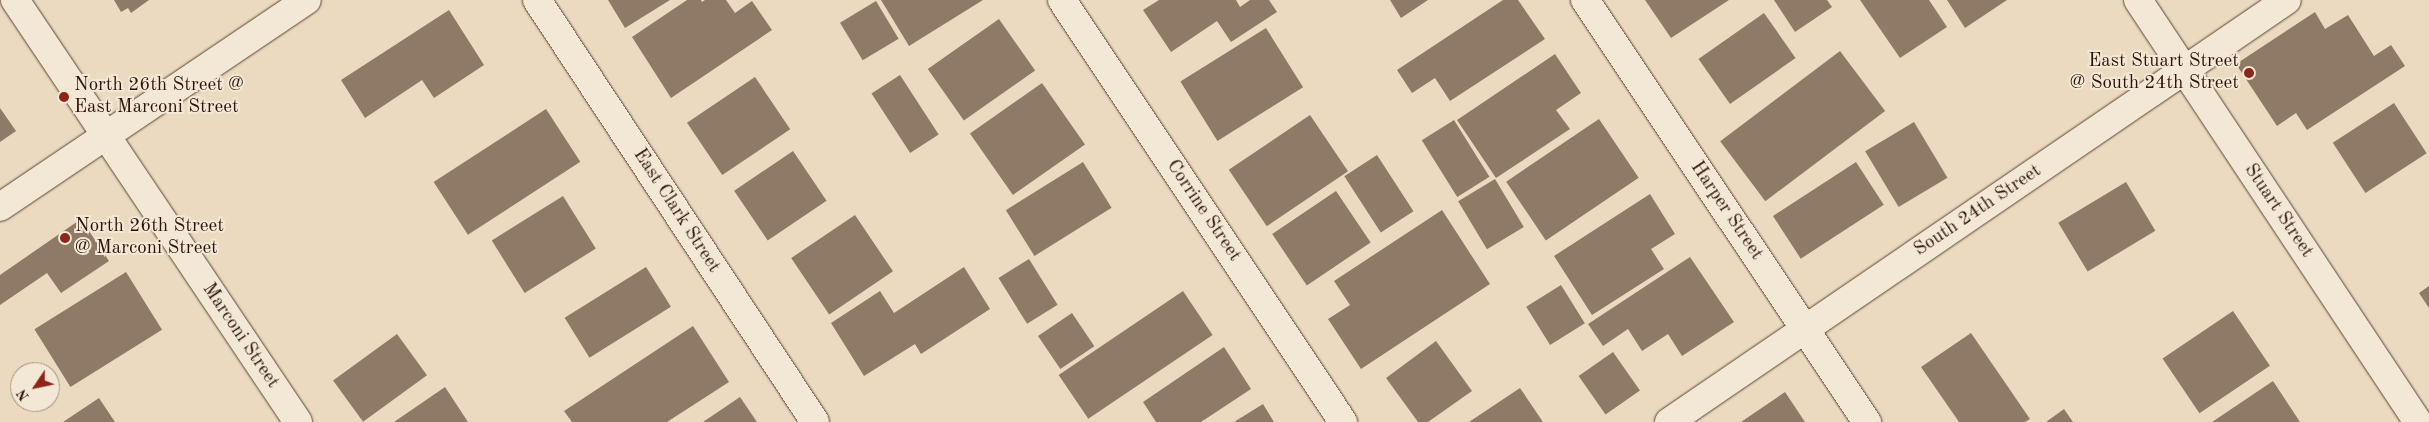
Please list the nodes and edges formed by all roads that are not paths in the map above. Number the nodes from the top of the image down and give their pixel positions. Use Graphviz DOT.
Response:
graph roads {
  1 [pos="15,0"];
  2 [pos="307,0"];
  3 [pos="537,0"];
  4 [pos="1062,0"];
  5 [pos="1585,0"];
  6 [pos="2138,0"];
  7 [pos="2287,0"];
  8 [pos="2185,70"];
  9 [pos="106,136"];
  10 [pos="0,207"];
  11 [pos="1805,330"];
  12 [pos="298,422"];
  13 [pos="815,422"];
  14 [pos="1343,422"];
  15 [pos="1669,422"];
  16 [pos="1867,422"];
  17 [pos="2418,422"];
  1 -- 9 [label="street, Marconi Street"];
  2 -- 9 [label="street"];
  3 -- 13 [label="street, East Clark Street"];
  4 -- 14 [label="street, Corrine Street"];
  5 -- 11 [label="street, Harper Street"];
  6 -- 8 [label="street, Stuart Street"];
  7 -- 8 [label="street, South 24th Street"];
  8 -- 11 [label="street, South 24th Street"];
  8 -- 17 [label="street, Stuart Street"];
  9 -- 10 [label="street"];
  9 -- 12 [label="street, Marconi Street"];
  11 -- 15 [label="street, South 24th Street"];
  11 -- 16 [label="street, Harper Street"];
}
